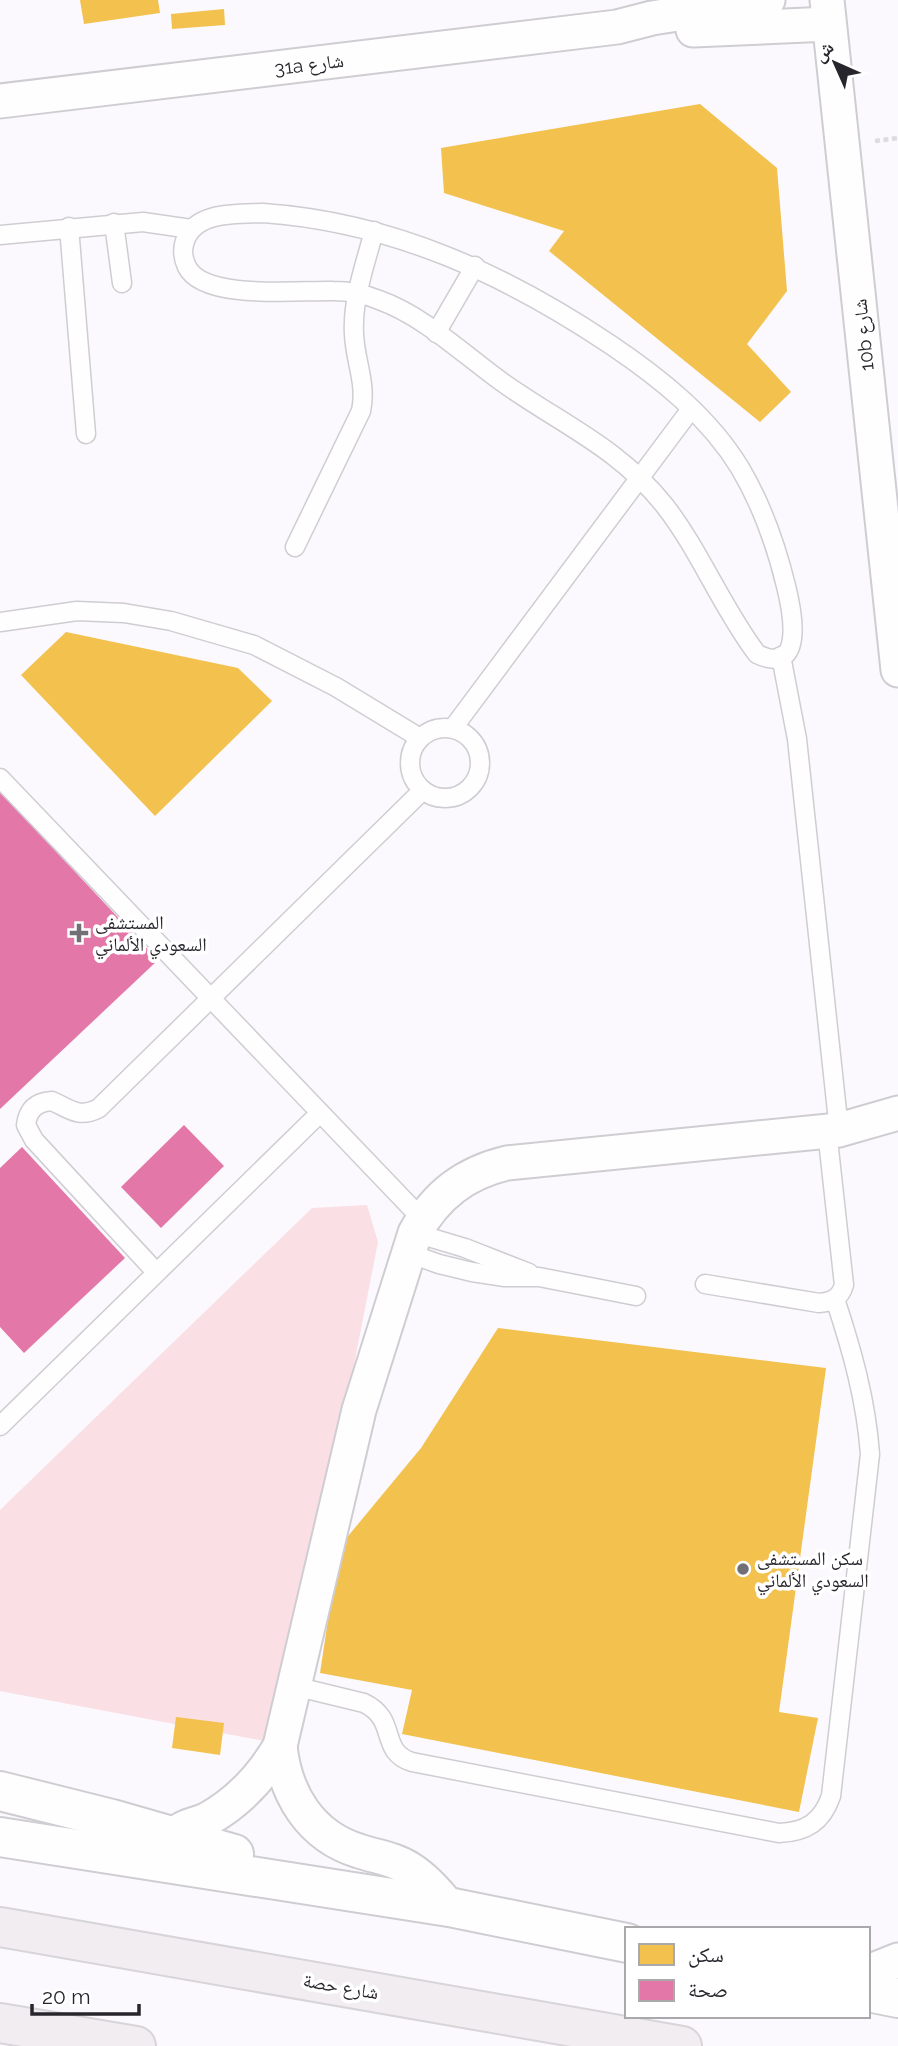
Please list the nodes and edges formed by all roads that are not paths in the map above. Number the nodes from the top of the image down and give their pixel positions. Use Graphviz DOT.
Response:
graph roads {
  1 [pos="768,0"];
  2 [pos="828,12"];
  3 [pos="617,27"];
  4 [pos="0,101"];
  5 [pos="114,223"];
  6 [pos="69,227"];
  7 [pos="191,229"];
  8 [pos="374,231"];
  9 [pos="0,235"];
  10 [pos="474,266"];
  11 [pos="122,283"];
  12 [pos="358,293"];
  13 [pos="436,333"];
  14 [pos="691,409"];
  15 [pos="86,434"];
  16 [pos="639,477"];
  17 [pos="295,547"];
  18 [pos="0,622"];
  19 [pos="781,656"];
  20 [pos="898,670"];
  21 [pos="453,728"];
  22 [pos="420,738"];
  23 [pos="0,778"];
  24 [pos="422,790"];
  25 [pos="211,999"];
  26 [pos="320,1113"];
  27 [pos="898,1113"];
  28 [pos="833,1130"];
  29 [pos="898,1136"];
  30 [pos="415,1235"];
  31 [pos="156,1272"];
  32 [pos="705,1284"];
  33 [pos="636,1296"];
  34 [pos="835,1299"];
  35 [pos="0,1426"];
  36 [pos="294,1686"];
  37 [pos="280,1746"];
  38 [pos="0,1791"];
  39 [pos="174,1836"];
  40 [pos="0,1837"];
  41 [pos="367,1895"];
  42 [pos="449,1907"];
  43 [pos="0,1927"];
  44 [pos="625,1943"];
  45 [pos="898,1960"];
  46 [pos="870,1971"];
  47 [pos="870,1992"];
  48 [pos="898,1998"];
  49 [pos="0,2023"];
  50 [pos="136,2046"];
  51 [pos="682,2046"];
  1 -- 3 [label="street, 31a شارع"];
  2 -- 3 [label="street, 31a شارع"];
  2 -- 20 [label="street, 10b شارع"];
  3 -- 4 [label="street, 31a شارع"];
  5 -- 6 [label="lane"];
  5 -- 7 [label="lane"];
  5 -- 11 [label="lane"];
  6 -- 9 [label="lane"];
  6 -- 15 [label="lane"];
  7 -- 8 [label="lane"];
  7 -- 12 [label="lane"];
  8 -- 10 [label="lane"];
  8 -- 12 [label="lane"];
  10 -- 13 [label="lane"];
  10 -- 14 [label="lane"];
  12 -- 13 [label="lane"];
  12 -- 17 [label="lane"];
  13 -- 16 [label="lane"];
  14 -- 16 [label="lane"];
  14 -- 19 [label="lane"];
  16 -- 19 [label="lane"];
  16 -- 21 [label="lane"];
  18 -- 22 [label="lane"];
  19 -- 28 [label="lane"];
  21 -- 22 [label="lane"];
  21 -- 24 [label="lane"];
  22 -- 24 [label="lane"];
  23 -- 25 [label="lane"];
  24 -- 25 [label="lane"];
  25 -- 26 [label="lane"];
  25 -- 31 [label="lane"];
  26 -- 30 [label="lane"];
  26 -- 31 [label="lane"];
  27 -- 28 [label="street"];
  28 -- 29 [label="street"];
  28 -- 30 [label="street"];
  28 -- 34 [label="lane"];
  30 -- 33 [label="lane"];
  30 -- 36 [label="street"];
  31 -- 35 [label="lane"];
  32 -- 34 [label="lane"];
  34 -- 36 [label="lane"];
  36 -- 37 [label="street"];
  37 -- 39 [label="street"];
  37 -- 42 [label="street"];
  38 -- 39 [label="main road"];
  39 -- 41 [label="main road"];
  40 -- 41 [label="main road"];
  41 -- 42 [label="main road"];
  42 -- 44 [label="main road"];
  43 -- 51 [label="main road, شارع حصة"];
  45 -- 46 [label="street"];
  47 -- 48 [label="main road"];
  49 -- 50 [label="main road"];
}
